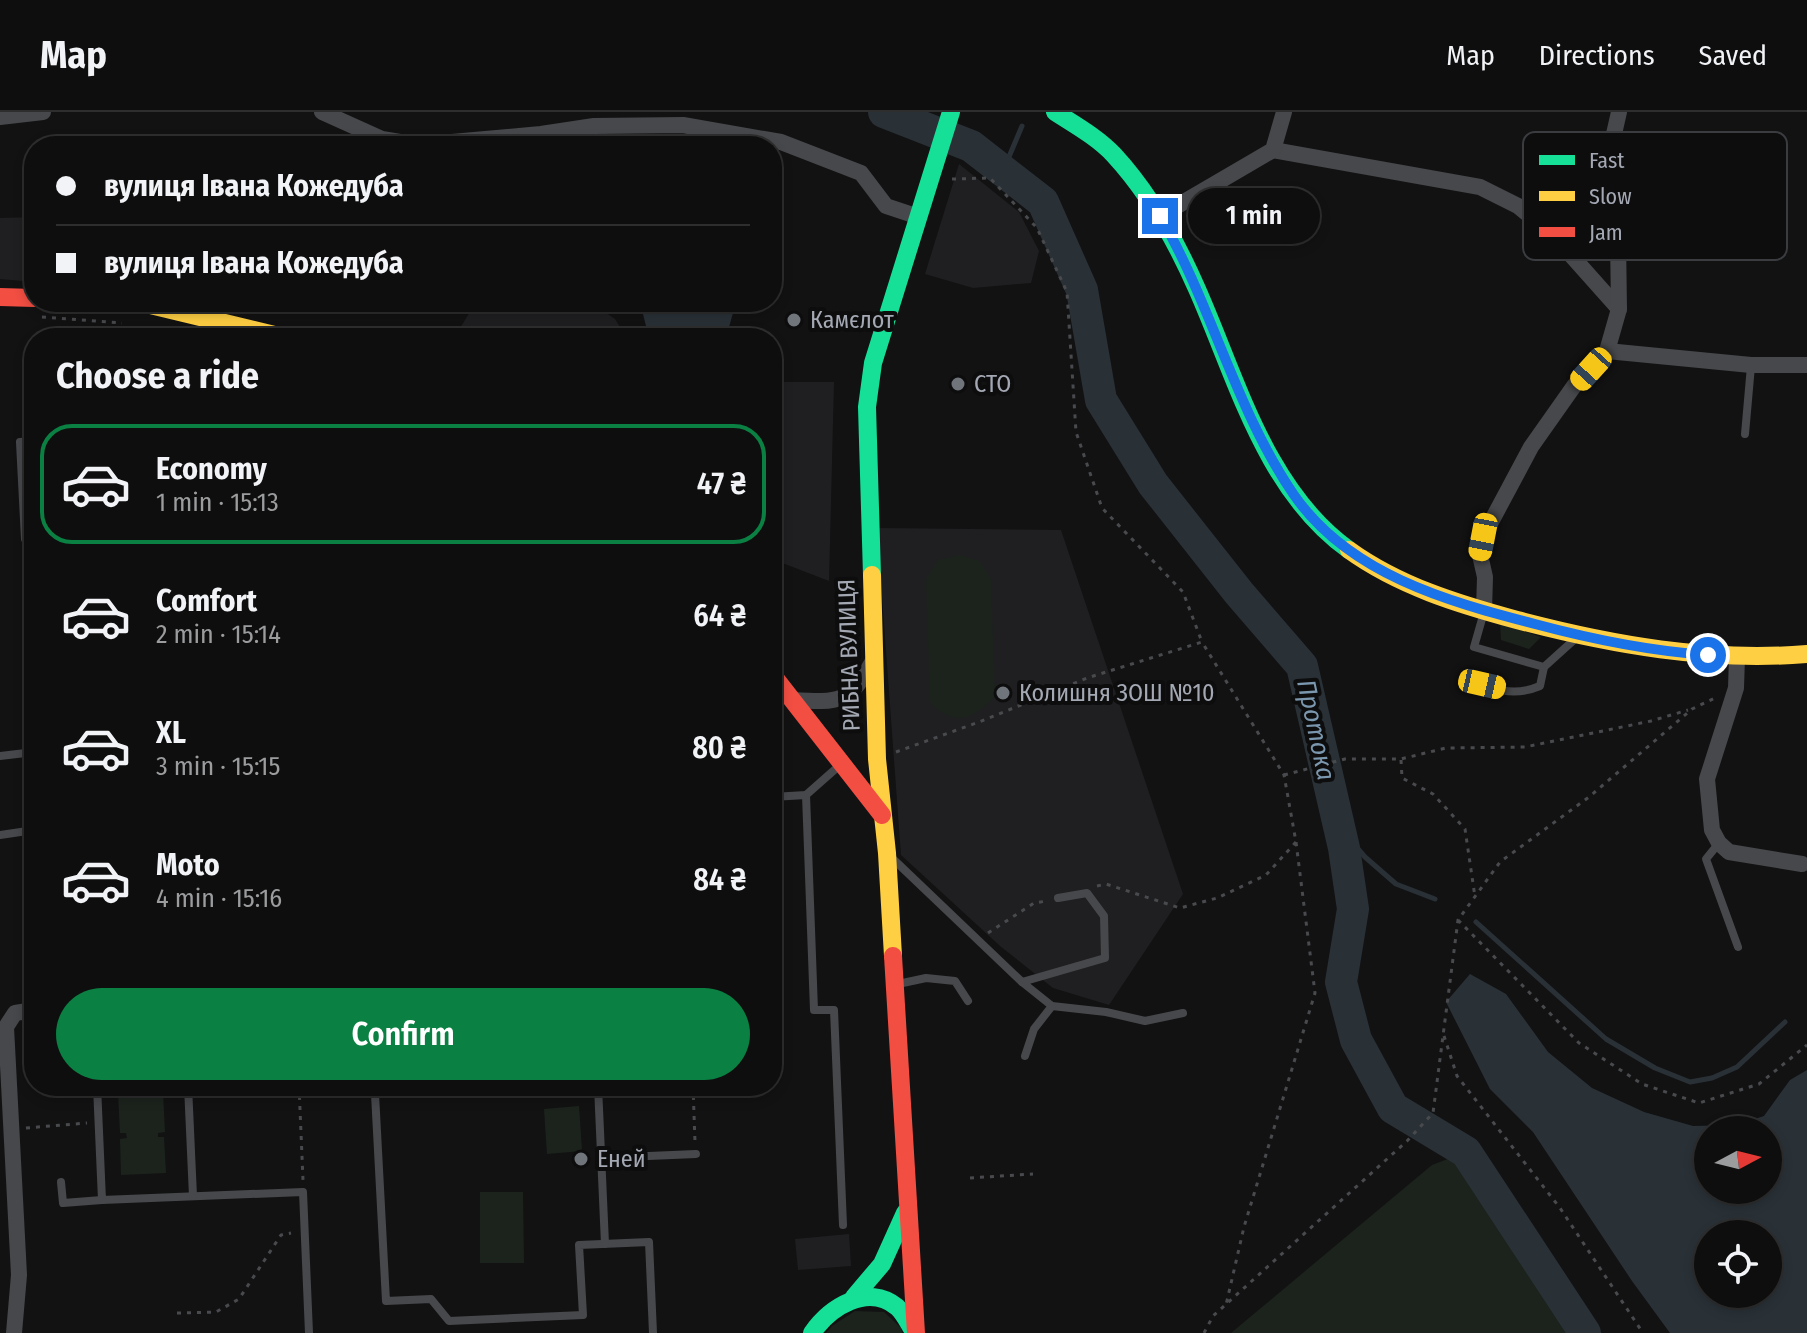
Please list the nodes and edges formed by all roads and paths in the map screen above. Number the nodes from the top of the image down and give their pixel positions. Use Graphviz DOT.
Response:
graph roads {
  1 [pos="43,112"];
  2 [pos="322,112"];
  3 [pos="951,112"];
  4 [pos="1055,112"];
  5 [pos="1284,112"];
  6 [pos="1619,112"];
  7 [pos="0,117"];
  8 [pos="1614,132"];
  9 [pos="375,136"];
  10 [pos="508,136"];
  11 [pos="746,136"];
  12 [pos="782,142"];
  13 [pos="1273,150"];
  14 [pos="930,173"];
  15 [pos="1523,210"];
  16 [pos="916,216"];
  17 [pos="1160,216"];
  18 [pos="1575,260"];
  19 [pos="1618,260"];
  20 [pos="0,297"];
  21 [pos="24,304"];
  22 [pos="1619,309"];
  23 [pos="64,312"];
  24 [pos="179,312"];
  25 [pos="129,323"];
  26 [pos="246,328"];
  27 [pos="1607,351"];
  28 [pos="1751,365"];
  29 [pos="1807,365"];
  30 [pos="1745,434"];
  31 [pos="24,442"];
  32 [pos="24,520"];
  33 [pos="1484,611"];
  34 [pos="1579,635"];
  35 [pos="1202,642"];
  36 [pos="1807,654"];
  37 [pos="1737,657"];
  38 [pos="873,661"];
  39 [pos="1544,667"];
  40 [pos="1468,673"];
  41 [pos="782,686"];
  42 [pos="1736,688"];
  43 [pos="793,700"];
  44 [pos="1692,709"];
  45 [pos="24,753"];
  46 [pos="0,756"];
  47 [pos="877,759"];
  48 [pos="1401,759"];
  49 [pos="843,762"];
  50 [pos="1284,775"];
  51 [pos="806,795"];
  52 [pos="782,796"];
  53 [pos="883,816"];
  54 [pos="24,831"];
  55 [pos="0,835"];
  56 [pos="1296,842"];
  57 [pos="1719,843"];
  58 [pos="887,853"];
  59 [pos="1802,864"];
  60 [pos="1475,897"];
  61 [pos="1058,898"];
  62 [pos="1180,908"];
  63 [pos="1458,920"];
  64 [pos="1738,947"];
  65 [pos="1022,982"];
  66 [pos="893,985"];
  67 [pos="968,1001"];
  68 [pos="1052,1006"];
  69 [pos="24,1012"];
  70 [pos="1183,1013"];
  71 [pos="3,1028"];
  72 [pos="1443,1033"];
  73 [pos="1807,1045"];
  74 [pos="1025,1056"];
  75 [pos="97,1096"];
  76 [pos="188,1096"];
  77 [pos="299,1096"];
  78 [pos="375,1096"];
  79 [pos="598,1096"];
  80 [pos="693,1096"];
  81 [pos="98,1123"];
  82 [pos="11,1129"];
  83 [pos="696,1154"];
  84 [pos="601,1158"];
  85 [pos="1033,1174"];
  86 [pos="970,1178"];
  87 [pos="61,1182"];
  88 [pos="303,1192"];
  89 [pos="193,1196"];
  90 [pos="102,1200"];
  91 [pos="907,1208"];
  92 [pos="843,1225"];
  93 [pos="305,1230"];
  94 [pos="605,1244"];
  95 [pos="854,1297"];
  96 [pos="1226,1305"];
  97 [pos="177,1313"];
  98 [pos="14,1333"];
  99 [pos="309,1333"];
  100 [pos="653,1333"];
  101 [pos="812,1333"];
  102 [pos="915,1333"];
  103 [pos="1204,1333"];
  104 [pos="1643,1333"];
  1 -- 7 [label="street"];
  2 -- 9 [label="street"];
  3 -- 14 [label="street, РИБНА ВУЛИЦЯ"];
  4 -- 17 [label="street"];
  5 -- 13 [label="street"];
  6 -- 8 [label="street"];
  10 -- 11 [label="street"];
  12 -- 16 [label="street"];
  13 -- 15 [label="street"];
  13 -- 17 [label="street"];
  14 -- 16 [label="street, РИБНА ВУЛИЦЯ"];
  14 -- 35 [label="path"];
  16 -- 38 [label="street, РИБНА ВУЛИЦЯ"];
  17 -- 33 [label="street"];
  18 -- 22 [label="street"];
  19 -- 22 [label="street"];
  20 -- 21 [label="street"];
  22 -- 27 [label="street"];
  23 -- 25 [label="path"];
  24 -- 26 [label="street"];
  27 -- 28 [label="street"];
  27 -- 33 [label="street"];
  28 -- 29 [label="street"];
  28 -- 30 [label="lane"];
  31 -- 32 [label="lane"];
  33 -- 34 [label="street"];
  33 -- 39 [label="lane"];
  34 -- 37 [label="street"];
  34 -- 39 [label="lane"];
  35 -- 47 [label="path"];
  35 -- 50 [label="path"];
  36 -- 37 [label="street"];
  37 -- 42 [label="street"];
  38 -- 43 [label="street"];
  38 -- 47 [label="street, РИБНА ВУЛИЦЯ"];
  39 -- 40 [label="lane"];
  41 -- 43 [label="street"];
  42 -- 44 [label="path"];
  42 -- 57 [label="street"];
  43 -- 49 [label="street"];
  44 -- 48 [label="path"];
  44 -- 60 [label="path"];
  45 -- 46 [label="lane"];
  47 -- 53 [label="street, РИБНА ВУЛИЦЯ"];
  48 -- 50 [label="path"];
  48 -- 60 [label="path"];
  49 -- 51 [label="lane"];
  49 -- 53 [label="street"];
  50 -- 56 [label="path"];
  51 -- 52 [label="lane"];
  51 -- 92 [label="lane"];
  53 -- 58 [label="street, РИБНА ВУЛИЦЯ"];
  54 -- 55 [label="lane"];
  56 -- 62 [label="path"];
  56 -- 96 [label="path"];
  57 -- 59 [label="street"];
  57 -- 64 [label="lane"];
  58 -- 65 [label="lane"];
  58 -- 66 [label="street, РИБНА ВУЛИЦЯ"];
  60 -- 63 [label="path"];
  61 -- 65 [label="lane"];
  63 -- 72 [label="path"];
  63 -- 73 [label="path"];
  65 -- 68 [label="lane"];
  66 -- 67 [label="lane"];
  66 -- 91 [label="street, РИБНА ВУЛИЦЯ"];
  68 -- 70 [label="lane"];
  68 -- 74 [label="lane"];
  69 -- 71 [label="street"];
  71 -- 82 [label="street"];
  72 -- 96 [label="path"];
  72 -- 104 [label="path"];
  75 -- 81 [label="lane"];
  76 -- 89 [label="lane"];
  77 -- 88 [label="path"];
  78 -- 94 [label="lane"];
  79 -- 84 [label="lane"];
  80 -- 83 [label="path"];
  81 -- 82 [label="path"];
  81 -- 90 [label="lane"];
  82 -- 98 [label="street"];
  83 -- 84 [label="lane"];
  84 -- 94 [label="lane"];
  85 -- 86 [label="path"];
  87 -- 90 [label="lane"];
  88 -- 89 [label="lane"];
  88 -- 93 [label="lane"];
  89 -- 90 [label="lane"];
  91 -- 95 [label="street, РИБНА ВУЛИЦЯ"];
  91 -- 102 [label="street, РИБНА ВУЛИЦЯ"];
  93 -- 97 [label="path"];
  93 -- 99 [label="lane"];
  94 -- 100 [label="lane"];
  95 -- 101 [label="street, РИБНА ВУЛИЦЯ"];
  95 -- 102 [label="street"];
  96 -- 103 [label="path"];
}
